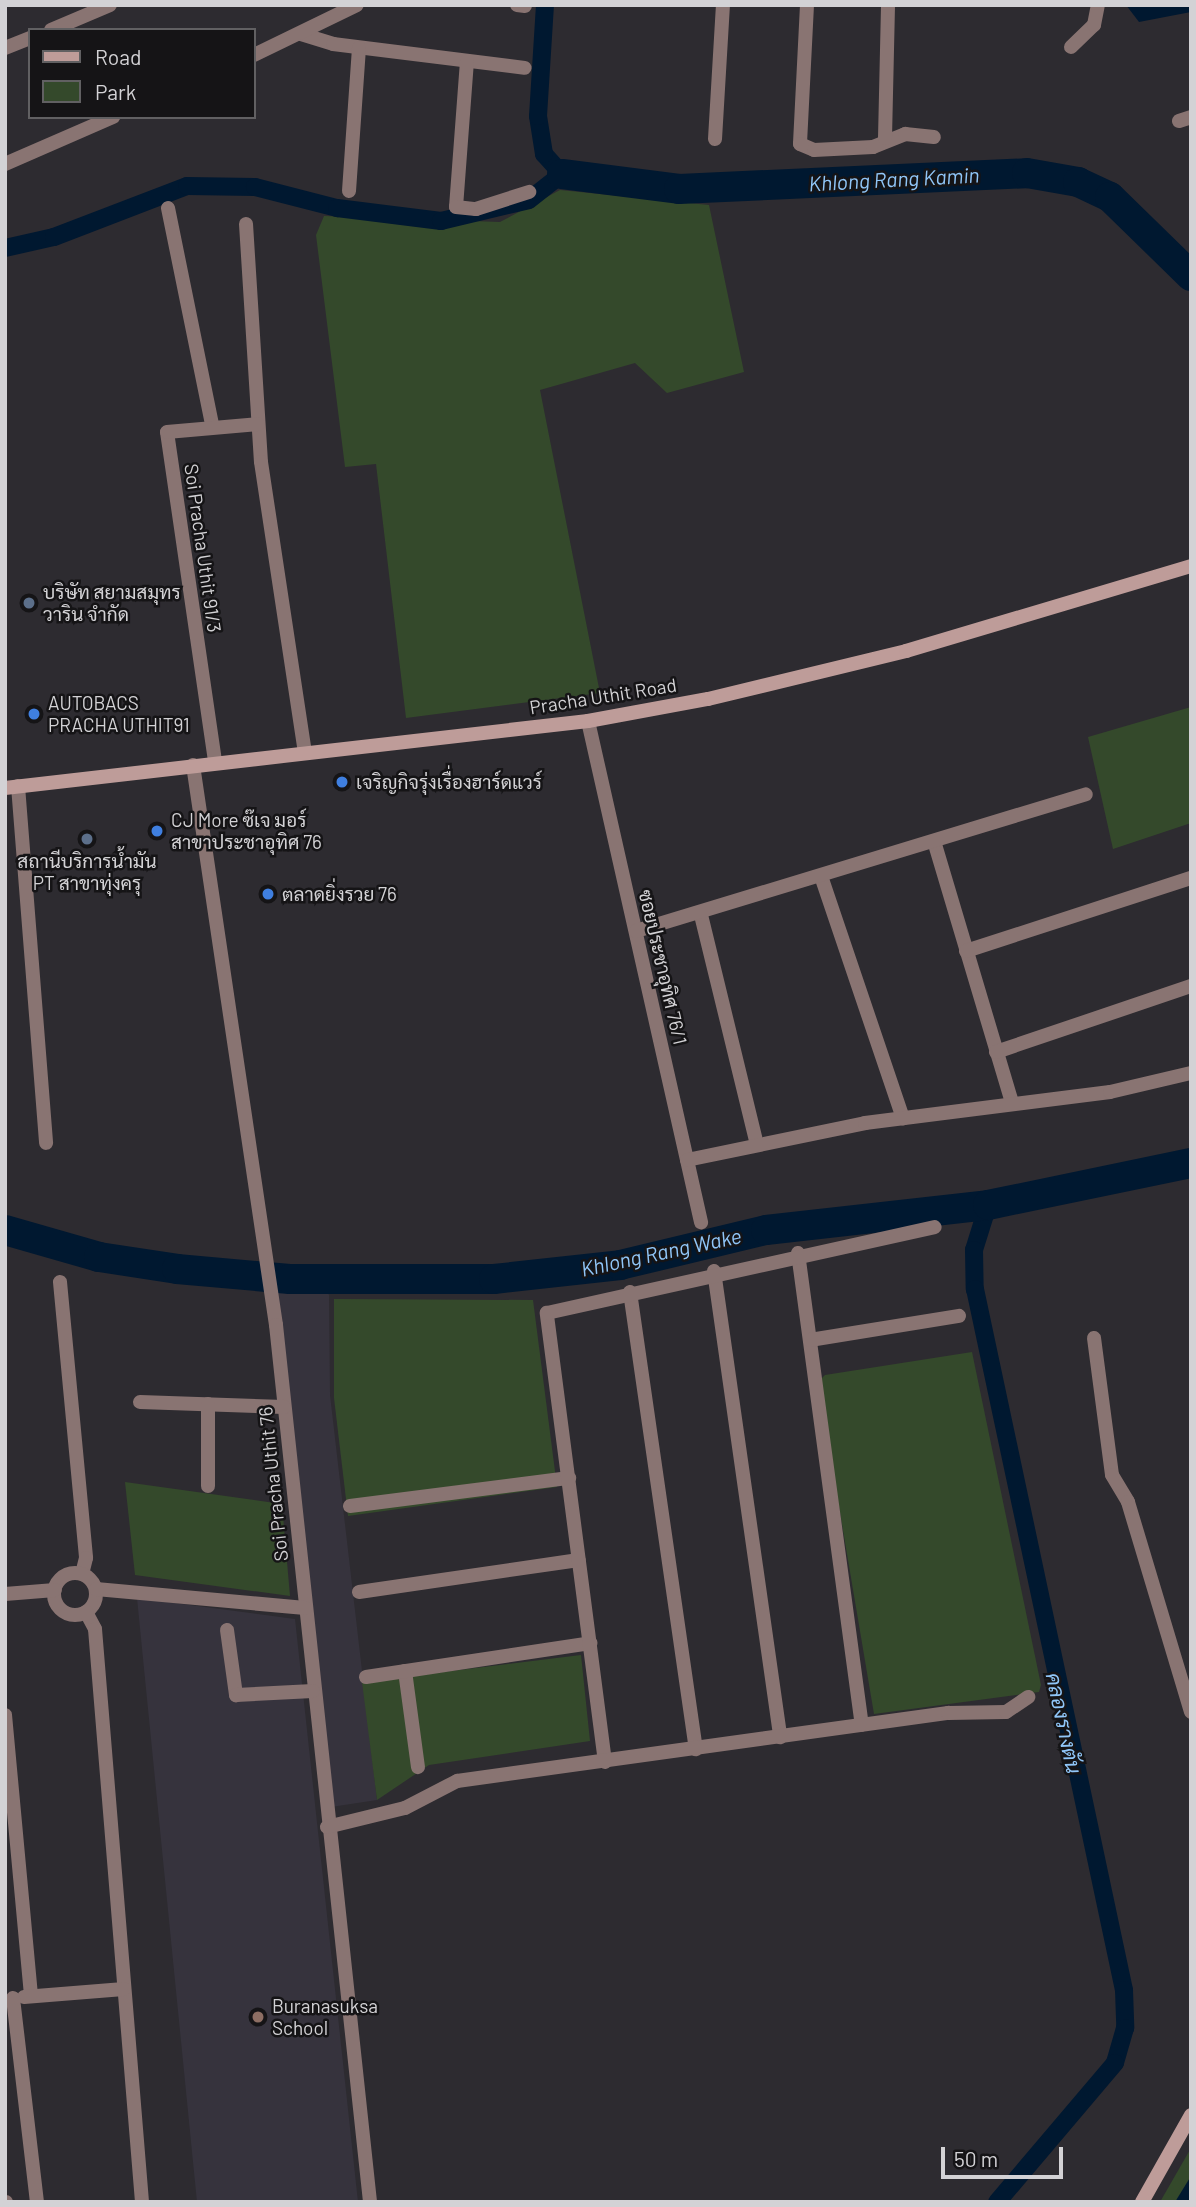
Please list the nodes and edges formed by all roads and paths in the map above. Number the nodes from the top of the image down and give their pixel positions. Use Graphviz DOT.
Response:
graph roads {
  1 [pos="110,5"];
  2 [pos="357,5"];
  3 [pos="517,5"];
  4 [pos="723,5"];
  5 [pos="807,5"];
  6 [pos="888,5"];
  7 [pos="1098,5"];
  8 [pos="525,6"];
  9 [pos="56,28"];
  10 [pos="302,34"];
  11 [pos="28,39"];
  12 [pos="1071,47"];
  13 [pos="5,48"];
  14 [pos="359,48"];
  15 [pos="256,54"];
  16 [pos="467,61"];
  17 [pos="525,68"];
  18 [pos="108,119"];
  19 [pos="934,137"];
  20 [pos="885,138"];
  21 [pos="715,139"];
  22 [pos="5,164"];
  23 [pos="349,191"];
  24 [pos="528,191"];
  25 [pos="168,208"];
  26 [pos="246,225"];
  27 [pos="212,424"];
  28 [pos="258,425"];
  29 [pos="1191,566"];
  30 [pos="588,721"];
  31 [pos="305,753"];
  32 [pos="215,761"];
  33 [pos="193,765"];
  34 [pos="12,787"];
  35 [pos="1086,794"];
  36 [pos="934,841"];
  37 [pos="821,876"];
  38 [pos="1191,878"];
  39 [pos="701,915"];
  40 [pos="636,930"];
  41 [pos="966,951"];
  42 [pos="1191,986"];
  43 [pos="996,1052"];
  44 [pos="1191,1073"];
  45 [pos="1013,1103"];
  46 [pos="903,1118"];
  47 [pos="46,1143"];
  48 [pos="757,1144"];
  49 [pos="687,1160"];
  50 [pos="701,1222"];
  51 [pos="935,1227"];
  52 [pos="798,1253"];
  53 [pos="713,1271"];
  54 [pos="60,1282"];
  55 [pos="630,1292"];
  56 [pos="959,1317"];
  57 [pos="1094,1338"];
  58 [pos="810,1340"];
  59 [pos="140,1402"];
  60 [pos="208,1404"];
  61 [pos="285,1407"];
  62 [pos="569,1478"];
  63 [pos="208,1486"];
  64 [pos="350,1506"];
  65 [pos="579,1560"];
  66 [pos="82,1574"];
  67 [pos="96,1589"];
  68 [pos="55,1590"];
  69 [pos="359,1592"];
  70 [pos="5,1594"];
  71 [pos="305,1608"];
  72 [pos="86,1612"];
  73 [pos="227,1630"];
  74 [pos="590,1643"];
  75 [pos="405,1671"];
  76 [pos="366,1677"];
  77 [pos="313,1691"];
  78 [pos="1028,1697"];
  79 [pos="1191,1712"];
  80 [pos="5,1715"];
  81 [pos="862,1725"];
  82 [pos="780,1737"];
  83 [pos="696,1749"];
  84 [pos="606,1762"];
  85 [pos="418,1768"];
  86 [pos="327,1827"];
  87 [pos="124,1989"];
  88 [pos="31,1996"];
  89 [pos="9,1998"];
  90 [pos="1191,2115"];
  91 [pos="37,2202"];
  92 [pos="142,2202"];
  93 [pos="370,2202"];
  94 [pos="1142,2202"];
  1 -- 9 [label="street"];
  2 -- 10 [label="street"];
  3 -- 8 [label="street"];
  4 -- 21 [label="street"];
  5 -- 20 [label="street"];
  6 -- 20 [label="street"];
  7 -- 12 [label="street"];
  10 -- 14 [label="street"];
  10 -- 15 [label="street"];
  11 -- 13 [label="street"];
  14 -- 16 [label="street"];
  14 -- 23 [label="street"];
  16 -- 17 [label="street"];
  16 -- 24 [label="street"];
  18 -- 22 [label="street"];
  19 -- 20 [label="street"];
  25 -- 27 [label="street"];
  26 -- 28 [label="street"];
  27 -- 28 [label="street, Soi Pracha Uthit 91/3"];
  27 -- 32 [label="street, Soi Pracha Uthit 91/3"];
  28 -- 31 [label="street"];
  29 -- 30 [label="main road, Pracha Uthit Road"];
  30 -- 31 [label="main road, Pracha Uthit Road"];
  30 -- 40 [label="street, ซอยประชาอุทิศ 76/1"];
  31 -- 32 [label="main road, Pracha Uthit Road"];
  32 -- 33 [label="main road, Pracha Uthit Road"];
  33 -- 34 [label="main road, Pracha Uthit Road"];
  33 -- 61 [label="street, Soi Pracha Uthit 76"];
  34 -- 47 [label="street"];
  35 -- 36 [label="street"];
  36 -- 37 [label="street"];
  36 -- 41 [label="street"];
  37 -- 39 [label="street"];
  37 -- 46 [label="street"];
  38 -- 41 [label="street"];
  39 -- 40 [label="street"];
  39 -- 48 [label="street"];
  40 -- 49 [label="street, ซอยประชาอุทิศ 76/1"];
  41 -- 43 [label="street"];
  42 -- 43 [label="street"];
  43 -- 45 [label="street"];
  44 -- 45 [label="street"];
  45 -- 46 [label="street"];
  46 -- 48 [label="street"];
  48 -- 49 [label="street"];
  49 -- 50 [label="street, ซอยประชาอุทิศ 76/1"];
  51 -- 52 [label="street"];
  52 -- 53 [label="street"];
  52 -- 58 [label="street"];
  53 -- 55 [label="street"];
  53 -- 82 [label="street"];
  54 -- 66 [label="street"];
  55 -- 62 [label="street"];
  55 -- 83 [label="street"];
  56 -- 58 [label="street"];
  57 -- 79 [label="street"];
  58 -- 81 [label="street"];
  59 -- 60 [label="street"];
  60 -- 61 [label="street"];
  60 -- 63 [label="street"];
  61 -- 71 [label="street, Soi Pracha Uthit 76"];
  62 -- 64 [label="street"];
  62 -- 65 [label="street"];
  65 -- 69 [label="street"];
  65 -- 74 [label="street"];
  66 -- 67 [label="street"];
  66 -- 68 [label="street"];
  67 -- 71 [label="street"];
  67 -- 72 [label="street"];
  68 -- 70 [label="street"];
  68 -- 72 [label="street"];
  71 -- 77 [label="street, Soi Pracha Uthit 76"];
  72 -- 87 [label="street"];
  73 -- 77 [label="street"];
  74 -- 75 [label="street"];
  74 -- 84 [label="street"];
  75 -- 76 [label="street"];
  75 -- 85 [label="street"];
  77 -- 86 [label="street, Soi Pracha Uthit 76"];
  78 -- 81 [label="street"];
  80 -- 88 [label="street"];
  81 -- 82 [label="street"];
  82 -- 83 [label="street"];
  83 -- 84 [label="street"];
  84 -- 86 [label="street"];
  86 -- 93 [label="street, Soi Pracha Uthit 76"];
  87 -- 88 [label="street"];
  87 -- 92 [label="street"];
  88 -- 89 [label="street"];
  89 -- 91 [label="street"];
  90 -- 94 [label="main road"];
}
